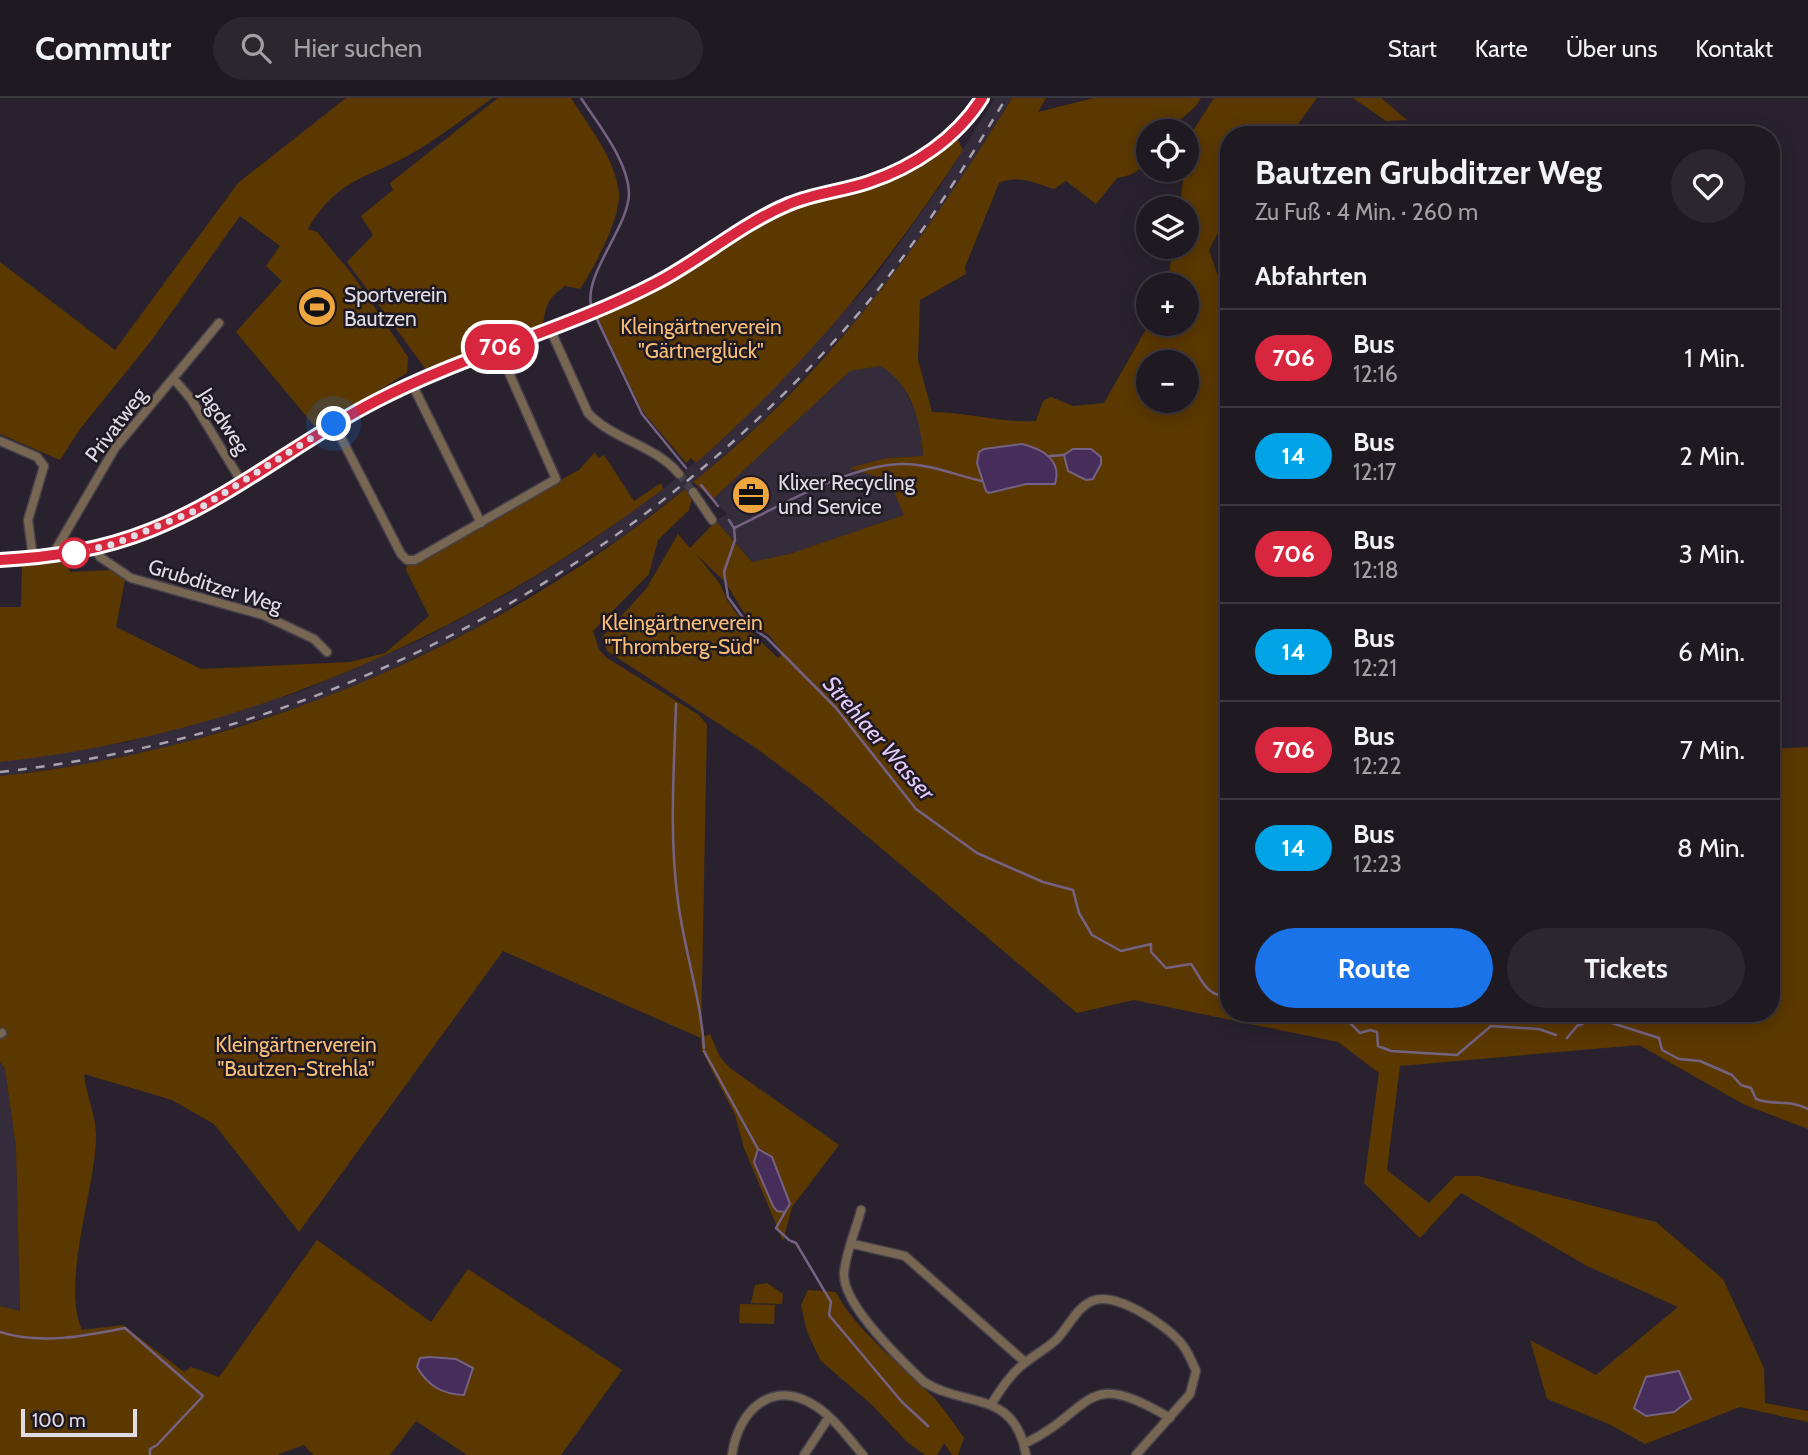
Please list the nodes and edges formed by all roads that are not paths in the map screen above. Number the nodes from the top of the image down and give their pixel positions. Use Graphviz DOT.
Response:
graph roads {
  1 [pos="982,98"];
  2 [pos="219,323"];
  3 [pos="550,329"];
  4 [pos="498,348"];
  5 [pos="173,378"];
  6 [pos="412,384"];
  7 [pos="334,424"];
  8 [pos="0,441"];
  9 [pos="679,474"];
  10 [pos="243,484"];
  11 [pos="693,492"];
  12 [pos="712,520"];
  13 [pos="481,523"];
  14 [pos="95,550"];
  15 [pos="52,556"];
  16 [pos="33,558"];
  17 [pos="0,560"];
  18 [pos="327,652"];
  19 [pos="861,1210"];
  20 [pos="853,1244"];
  21 [pos="1025,1362"];
  22 [pos="992,1403"];
  23 [pos="829,1417"];
  24 [pos="1170,1418"];
  25 [pos="1024,1444"];
  26 [pos="732,1455"];
  27 [pos="804,1455"];
  28 [pos="863,1455"];
  29 [pos="1026,1455"];
  30 [pos="1136,1455"];
  1 -- 3 [label="street"];
  2 -- 5 [label="street, Privatweg"];
  3 -- 4 [label="street"];
  3 -- 9 [label="street"];
  4 -- 6 [label="street"];
  4 -- 13 [label="street"];
  5 -- 10 [label="street, Jagdweg"];
  5 -- 15 [label="street, Privatweg"];
  6 -- 7 [label="street"];
  6 -- 13 [label="street"];
  7 -- 10 [label="street"];
  7 -- 13 [label="street"];
  8 -- 16 [label="street"];
  10 -- 14 [label="street"];
  11 -- 12 [label="street"];
  14 -- 15 [label="street"];
  14 -- 18 [label="street, Grubditzer Weg"];
  15 -- 16 [label="street"];
  16 -- 17 [label="street"];
  19 -- 20 [label="street"];
  20 -- 21 [label="street"];
  20 -- 22 [label="street"];
  21 -- 22 [label="street"];
  21 -- 24 [label="street"];
  22 -- 25 [label="street"];
  23 -- 26 [label="street"];
  23 -- 27 [label="street"];
  23 -- 28 [label="street"];
  24 -- 25 [label="street"];
  24 -- 30 [label="street"];
  25 -- 29 [label="street"];
}
